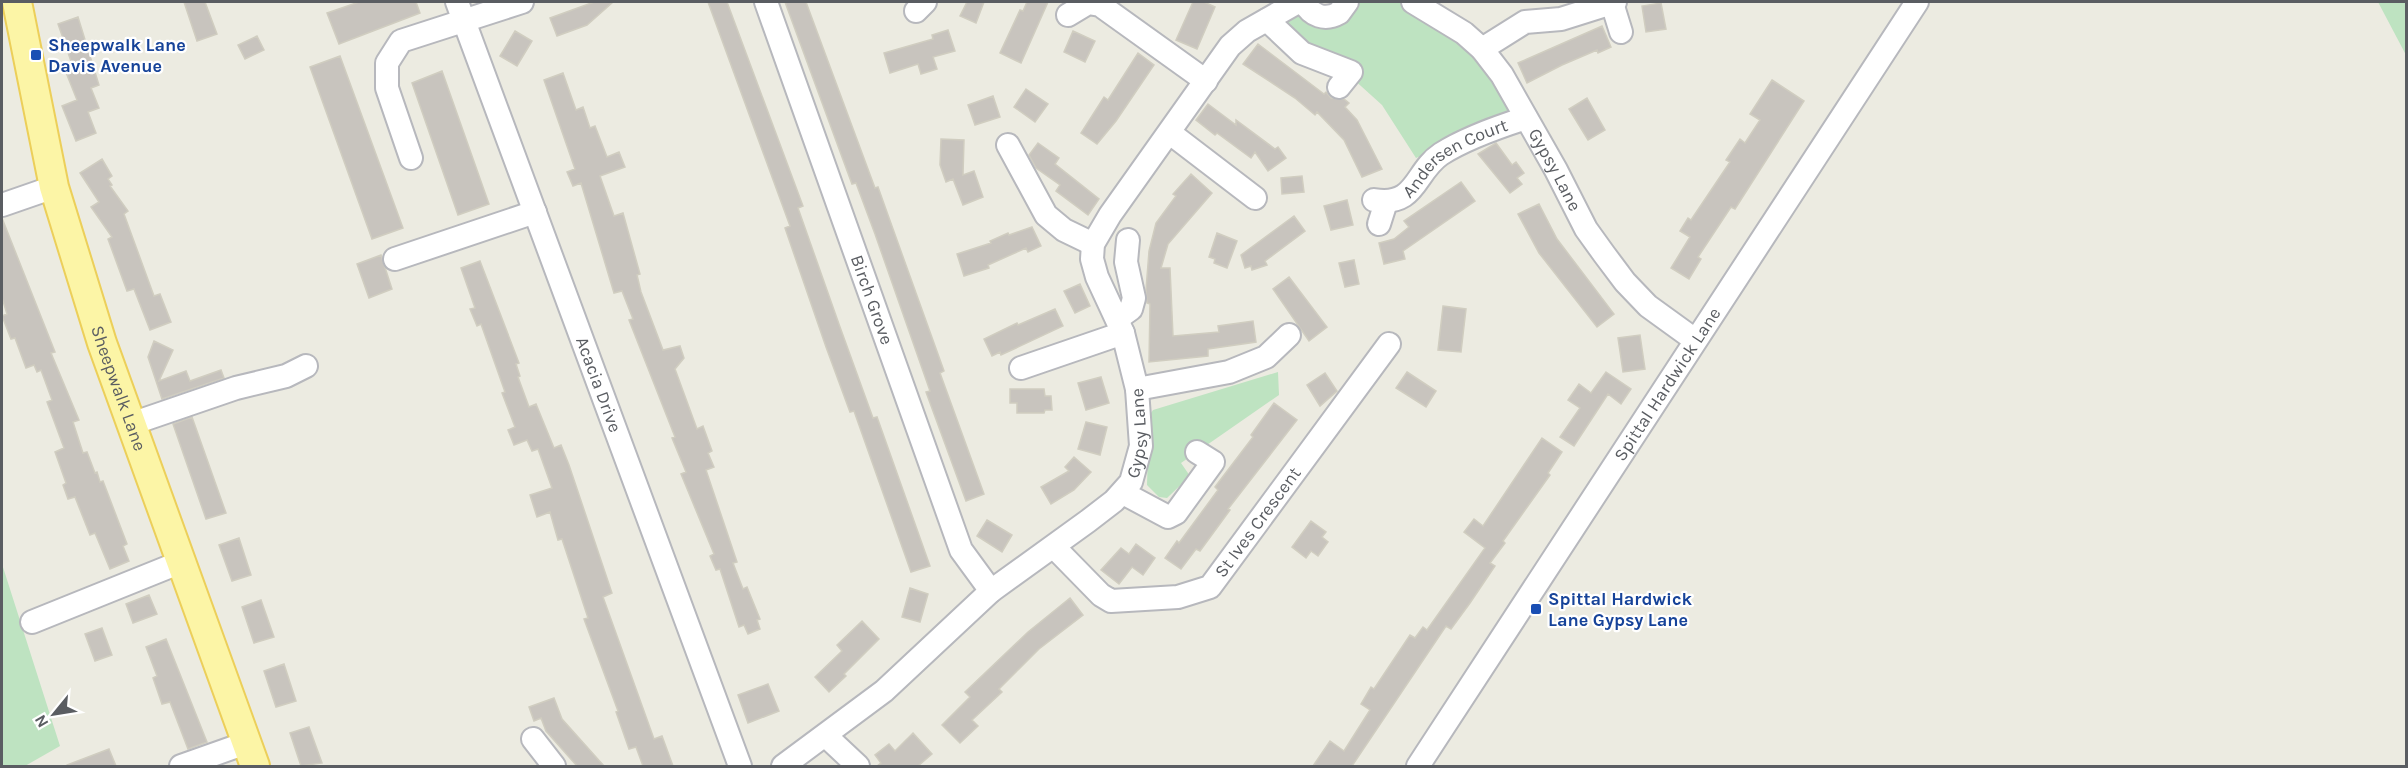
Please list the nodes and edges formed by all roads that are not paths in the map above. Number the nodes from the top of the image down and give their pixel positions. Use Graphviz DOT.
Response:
graph roads {
  1 [pos="17,2"];
  2 [pos="522,2"];
  3 [pos="766,2"];
  4 [pos="1088,2"];
  5 [pos="1347,2"];
  6 [pos="1413,2"];
  7 [pos="1614,2"];
  8 [pos="1917,2"];
  9 [pos="1292,10"];
  10 [pos="460,11"];
  11 [pos="1068,15"];
  12 [pos="1621,32"];
  13 [pos="1482,49"];
  14 [pos="1206,81"];
  15 [pos="1339,87"];
  16 [pos="1526,117"];
  17 [pos="1170,133"];
  18 [pos="1008,145"];
  19 [pos="411,158"];
  20 [pos="54,187"];
  21 [pos="1255,198"];
  22 [pos="2,205"];
  23 [pos="535,212"];
  24 [pos="1379,224"];
  25 [pos="1128,240"];
  26 [pos="1093,244"];
  27 [pos="395,259"];
  28 [pos="1120,326"];
  29 [pos="1289,335"];
  30 [pos="1695,340"];
  31 [pos="1389,344"];
  32 [pos="306,366"];
  33 [pos="1021,368"];
  34 [pos="1137,389"];
  35 [pos="131,424"];
  36 [pos="1197,452"];
  37 [pos="1123,493"];
  38 [pos="1054,547"];
  39 [pos="181,562"];
  40 [pos="991,591"];
  41 [pos="32,622"];
  42 [pos="826,736"];
  43 [pos="534,739"];
  44 [pos="251,755"];
  45 [pos="181,766"];
  46 [pos="554,766"];
  47 [pos="740,766"];
  48 [pos="783,766"];
  49 [pos="858,766"];
  50 [pos="1418,766"];
  1 -- 20 [label="main road, Sheepwalk Lane"];
  2 -- 10 [label="street"];
  3 -- 40 [label="street, Birch Grove"];
  4 -- 11 [label="street"];
  4 -- 14 [label="street"];
  5 -- 9 [label="street"];
  6 -- 13 [label="street, Gypsy Lane"];
  7 -- 12 [label="street"];
  7 -- 13 [label="street"];
  8 -- 30 [label="street, Spittal Hardwick Lane"];
  9 -- 14 [label="street"];
  9 -- 15 [label="street"];
  10 -- 19 [label="street"];
  10 -- 23 [label="street, Acacia Drive"];
  13 -- 16 [label="street, Gypsy Lane"];
  14 -- 17 [label="street"];
  16 -- 24 [label="street, Andersen Court"];
  16 -- 30 [label="street, Gypsy Lane"];
  17 -- 21 [label="street"];
  17 -- 26 [label="street"];
  18 -- 26 [label="street"];
  20 -- 22 [label="street"];
  20 -- 35 [label="main road, Sheepwalk Lane"];
  23 -- 27 [label="street"];
  23 -- 47 [label="street, Acacia Drive"];
  25 -- 28 [label="street"];
  26 -- 28 [label="street, Gypsy Lane"];
  28 -- 33 [label="street"];
  28 -- 34 [label="street, Gypsy Lane"];
  29 -- 34 [label="street"];
  30 -- 50 [label="street, Spittal Hardwick Lane"];
  31 -- 38 [label="street, St Ives Crescent"];
  32 -- 35 [label="street"];
  34 -- 37 [label="street, Gypsy Lane"];
  35 -- 39 [label="main road, Sheepwalk Lane"];
  36 -- 37 [label="street"];
  37 -- 38 [label="street, Gypsy Lane"];
  38 -- 40 [label="street, Gypsy Lane"];
  39 -- 41 [label="street"];
  39 -- 44 [label="main road, Sheepwalk Lane"];
  40 -- 42 [label="street, Gypsy Lane"];
  42 -- 48 [label="street, Gypsy Lane"];
  42 -- 49 [label="street"];
  43 -- 46 [label="street"];
  44 -- 45 [label="street"];
}
